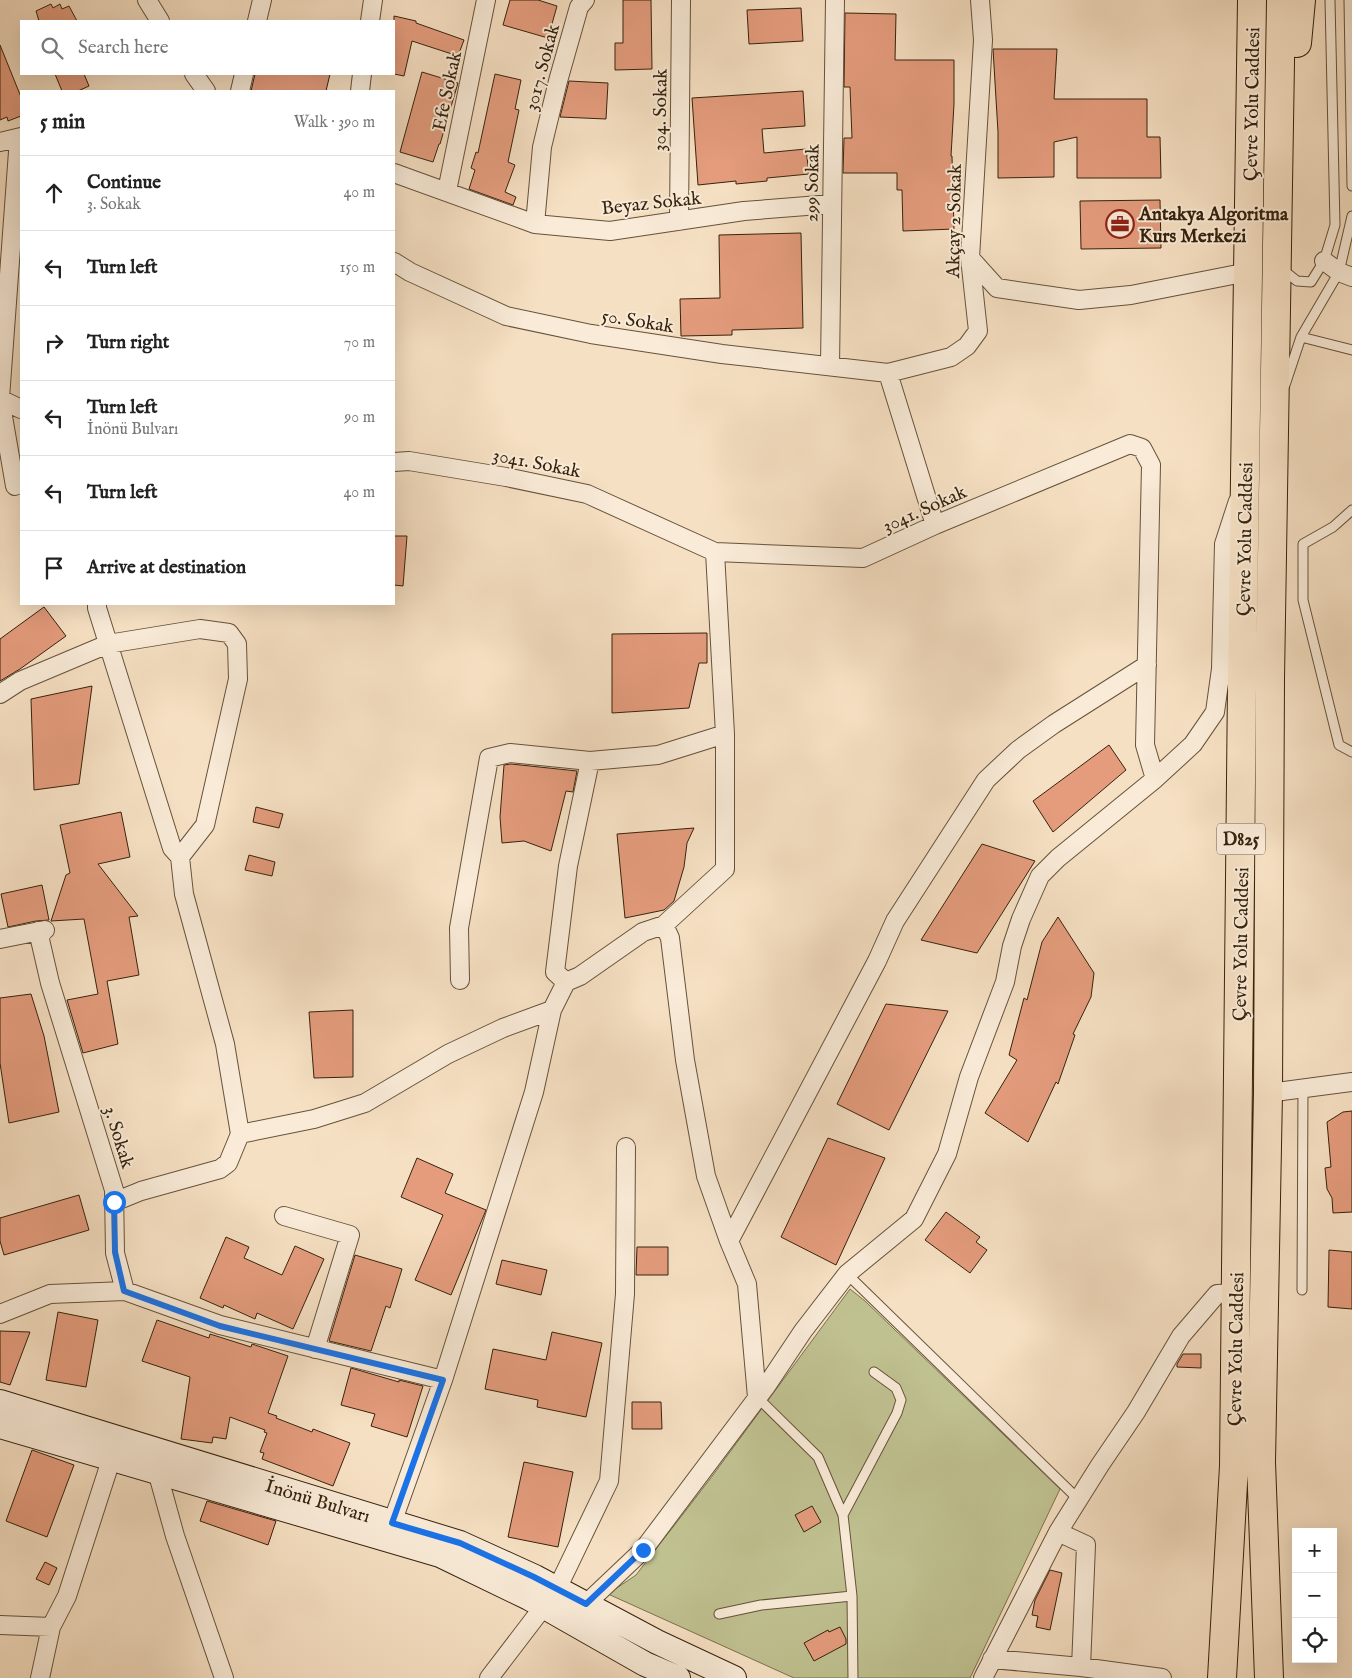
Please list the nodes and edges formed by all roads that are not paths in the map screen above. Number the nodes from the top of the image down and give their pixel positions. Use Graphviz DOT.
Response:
graph roads {
  1 [pos="147,0"];
  2 [pos="262,0"];
  3 [pos="373,0"];
  4 [pos="486,0"];
  5 [pos="585,0"];
  6 [pos="681,0"];
  7 [pos="835,0"];
  8 [pos="980,0"];
  9 [pos="1234,0"];
  10 [pos="1252,0"];
  11 [pos="1281,0"];
  12 [pos="1301,0"];
  13 [pos="1330,0"];
  14 [pos="1349,0"];
  15 [pos="159,20"];
  16 [pos="257,20"];
  17 [pos="370,20"];
  18 [pos="195,75"];
  19 [pos="244,75"];
  20 [pos="362,75"];
  21 [pos="205,90"];
  22 [pos="240,90"];
  23 [pos="360,90"];
  24 [pos="20,137"];
  25 [pos="0,142"];
  26 [pos="395,172"];
  27 [pos="1352,186"];
  28 [pos="447,191"];
  29 [pos="832,204"];
  30 [pos="1352,216"];
  31 [pos="679,221"];
  32 [pos="535,224"];
  33 [pos="1277,254"];
  34 [pos="970,258"];
  35 [pos="1248,260"];
  36 [pos="1324,261"];
  37 [pos="395,263"];
  38 [pos="1345,275"];
  39 [pos="1301,338"];
  40 [pos="1352,350"];
  41 [pos="830,366"];
  42 [pos="888,373"];
  43 [pos="0,399"];
  44 [pos="20,409"];
  45 [pos="1274,416"];
  46 [pos="395,462"];
  47 [pos="1245,480"];
  48 [pos="15,486"];
  49 [pos="1352,510"];
  50 [pos="936,525"];
  51 [pos="715,552"];
  52 [pos="97,605"];
  53 [pos="108,644"];
  54 [pos="1146,665"];
  55 [pos="0,694"];
  56 [pos="725,734"];
  57 [pos="1352,752"];
  58 [pos="590,761"];
  59 [pos="1155,779"];
  60 [pos="180,857"];
  61 [pos="664,925"];
  62 [pos="0,939"];
  63 [pos="460,980"];
  64 [pos="566,982"];
  65 [pos="552,1010"];
  66 [pos="1352,1082"];
  67 [pos="1303,1088"];
  68 [pos="1268,1093"];
  69 [pos="240,1134"];
  70 [pos="626,1147"];
  71 [pos="114,1202"];
  72 [pos="284,1216"];
  73 [pos="729,1241"];
  74 [pos="847,1274"];
  75 [pos="1302,1290"];
  76 [pos="124,1291"];
  77 [pos="1236,1293"];
  78 [pos="1,1308"];
  79 [pos="315,1349"];
  80 [pos="874,1372"];
  81 [pos="443,1380"];
  82 [pos="758,1397"];
  83 [pos="0,1402"];
  84 [pos="0,1426"];
  85 [pos="113,1449"];
  86 [pos="157,1471"];
  87 [pos="1078,1499"];
  88 [pos="843,1515"];
  89 [pos="392,1523"];
  90 [pos="1058,1532"];
  91 [pos="852,1596"];
  92 [pos="551,1598"];
  93 [pos="586,1604"];
  94 [pos="719,1614"];
  95 [pos="0,1625"];
  96 [pos="51,1627"];
  97 [pos="992,1659"];
  98 [pos="1081,1667"];
  99 [pos="41,1678"];
  100 [pos="224,1678"];
  101 [pos="489,1678"];
  102 [pos="678,1678"];
  103 [pos="734,1678"];
  104 [pos="853,1678"];
  105 [pos="982,1678"];
  106 [pos="1162,1678"];
  107 [pos="1222,1678"];
  108 [pos="1270,1678"];
  1 -- 15 [label="street"];
  2 -- 16 [label="street"];
  3 -- 17 [label="street"];
  4 -- 28 [label="street, Efe Sokak"];
  5 -- 32 [label="street, 3017. Sokak"];
  6 -- 31 [label="street, 304. Sokak"];
  7 -- 29 [label="street, 299 Sokak"];
  8 -- 34 [label="street, Akçay 2 Sokak"];
  9 -- 35 [label="highway"];
  10 -- 35 [label="highway, Çevre Yolu Caddesi / D825"];
  11 -- 33 [label="highway, Çevre Yolu Caddesi / D825"];
  12 -- 33 [label="highway"];
  13 -- 36 [label="lane"];
  14 -- 27 [label="lane"];
  18 -- 21 [label="street"];
  19 -- 22 [label="street"];
  20 -- 23 [label="street"];
  24 -- 25 [label="street"];
  24 -- 43 [label="street"];
  26 -- 28 [label="street, Beyaz Sokak"];
  28 -- 32 [label="street, Beyaz Sokak"];
  29 -- 31 [label="street, Beyaz Sokak"];
  29 -- 41 [label="street, 299 Sokak"];
  30 -- 38 [label="lane"];
  31 -- 32 [label="street, Beyaz Sokak"];
  33 -- 36 [label="lane"];
  33 -- 45 [label="highway, Çevre Yolu Caddesi / D825"];
  34 -- 35 [label="street"];
  34 -- 42 [label="street, Akçay 2 Sokak"];
  35 -- 47 [label="highway, Çevre Yolu Caddesi / D825"];
  36 -- 38 [label="street"];
  37 -- 41 [label="street, 50. Sokak"];
  38 -- 39 [label="lane"];
  39 -- 40 [label="lane"];
  39 -- 45 [label="lane"];
  41 -- 42 [label="street, 50. Sokak"];
  42 -- 50 [label="street"];
  43 -- 44 [label="street"];
  43 -- 48 [label="street"];
  45 -- 68 [label="highway, Çevre Yolu Caddesi / D825"];
  46 -- 51 [label="street, 3041. Sokak"];
  47 -- 59 [label="street"];
  47 -- 77 [label="highway, Çevre Yolu Caddesi / D825"];
  49 -- 57 [label="lane"];
  50 -- 51 [label="street, 3041. Sokak"];
  50 -- 54 [label="street, 3041. Sokak"];
  51 -- 56 [label="street"];
  52 -- 53 [label="street"];
  53 -- 55 [label="street"];
  53 -- 60 [label="street"];
  53 -- 60 [label="street"];
  54 -- 59 [label="street, 3041. Sokak"];
  54 -- 73 [label="street"];
  56 -- 58 [label="street"];
  56 -- 61 [label="street"];
  58 -- 63 [label="street"];
  58 -- 64 [label="street"];
  59 -- 74 [label="street"];
  60 -- 69 [label="street"];
  61 -- 64 [label="street"];
  61 -- 73 [label="street"];
  62 -- 71 [label="street, 3. Sokak"];
  64 -- 65 [label="street"];
  65 -- 69 [label="street"];
  65 -- 81 [label="street"];
  66 -- 67 [label="street"];
  67 -- 68 [label="street"];
  67 -- 75 [label="lane"];
  68 -- 108 [label="highway, Çevre Yolu Caddesi / D825"];
  69 -- 71 [label="street"];
  70 -- 92 [label="street"];
  71 -- 76 [label="street, 3. Sokak"];
  72 -- 79 [label="street"];
  73 -- 82 [label="street"];
  74 -- 82 [label="street"];
  74 -- 87 [label="lane"];
  76 -- 78 [label="street"];
  76 -- 79 [label="street"];
  77 -- 87 [label="street"];
  77 -- 107 [label="highway, Çevre Yolu Caddesi / D825"];
  79 -- 81 [label="street"];
  80 -- 88 [label="lane"];
  81 -- 89 [label="street"];
  82 -- 88 [label="lane"];
  82 -- 93 [label="street"];
  83 -- 85 [label="main road, İnönü Bulvarı"];
  84 -- 85 [label="main road, İnönü Bulvarı"];
  85 -- 86 [label="main road, İnönü Bulvarı"];
  85 -- 89 [label="main road, İnönü Bulvarı"];
  85 -- 96 [label="street"];
  86 -- 92 [label="main road, İnönü Bulvarı"];
  86 -- 100 [label="street"];
  87 -- 90 [label="street"];
  88 -- 91 [label="lane"];
  89 -- 92 [label="main road, İnönü Bulvarı"];
  90 -- 97 [label="street"];
  90 -- 98 [label="street"];
  91 -- 94 [label="lane"];
  91 -- 104 [label="lane"];
  92 -- 93 [label="main road, İnönü Bulvarı"];
  92 -- 101 [label="street"];
  92 -- 102 [label="main road, İnönü Bulvarı"];
  93 -- 103 [label="main road, İnönü Bulvarı"];
  95 -- 96 [label="street"];
  96 -- 99 [label="street"];
  97 -- 98 [label="street"];
  97 -- 105 [label="street"];
  98 -- 106 [label="street"];
}
